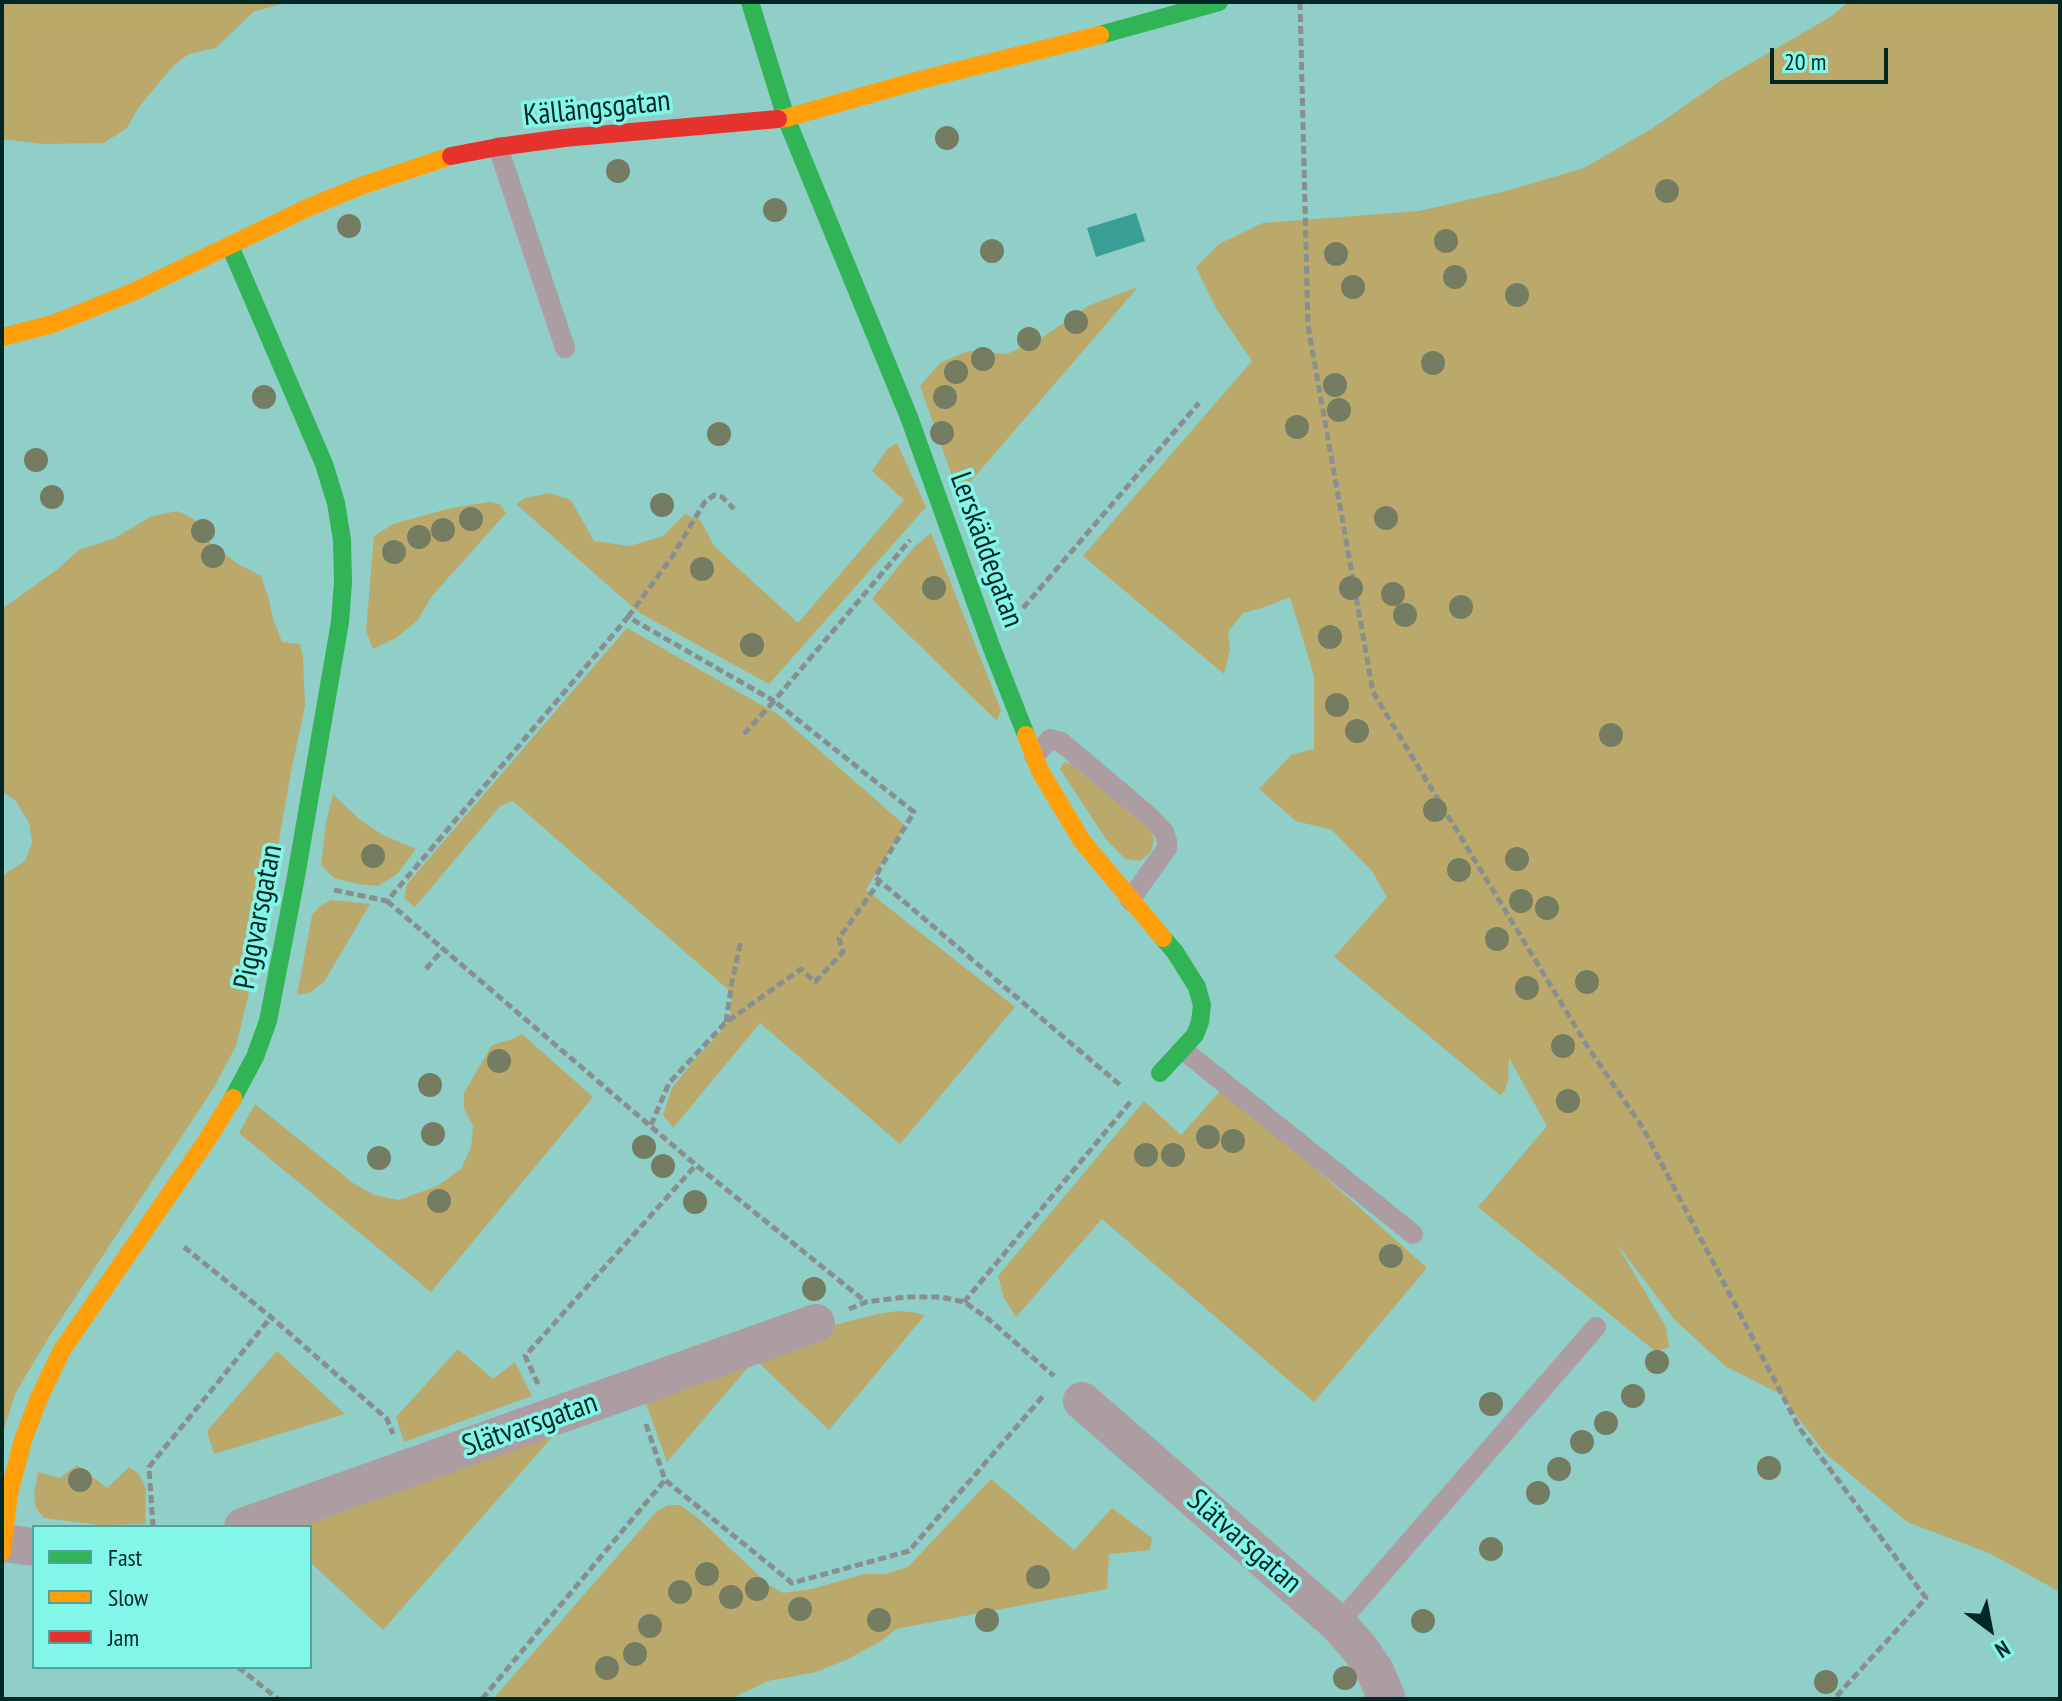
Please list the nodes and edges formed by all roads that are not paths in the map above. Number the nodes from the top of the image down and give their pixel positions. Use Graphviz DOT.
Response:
graph roads {
  1 [pos="750,2"];
  2 [pos="1219,2"];
  3 [pos="786,118"];
  4 [pos="498,147"];
  5 [pos="230,246"];
  6 [pos="2,337"];
  7 [pos="565,348"];
  8 [pos="1034,756"];
  9 [pos="1130,900"];
  10 [pos="1183,1050"];
  11 [pos="1160,1073"];
  12 [pos="1413,1234"];
  13 [pos="816,1323"];
  14 [pos="1596,1327"];
  15 [pos="1070,1390"];
  16 [pos="249,1525"];
  17 [pos="13,1547"];
  18 [pos="1338,1624"];
  19 [pos="1387,1699"];
  1 -- 3 [label="street, Lerskäddegatan"];
  2 -- 3 [label="street, Källängsgatan"];
  3 -- 4 [label="street, Källängsgatan"];
  3 -- 8 [label="street, Lerskäddegatan"];
  4 -- 5 [label="street, Källängsgatan"];
  4 -- 7 [label="lane"];
  5 -- 6 [label="street, Källängsgatan"];
  5 -- 17 [label="street, Piggvarsgatan"];
  8 -- 9 [label="street, Lerskäddegatan"];
  8 -- 9 [label="lane"];
  9 -- 10 [label="street, Lerskäddegatan"];
  10 -- 11 [label="street, Lerskäddegatan"];
  10 -- 12 [label="lane"];
  13 -- 16 [label="street, Slätvarsgatan"];
  14 -- 18 [label="lane"];
  15 -- 18 [label="street, Slätvarsgatan"];
  18 -- 19 [label="street, Slätvarsgatan"];
}
